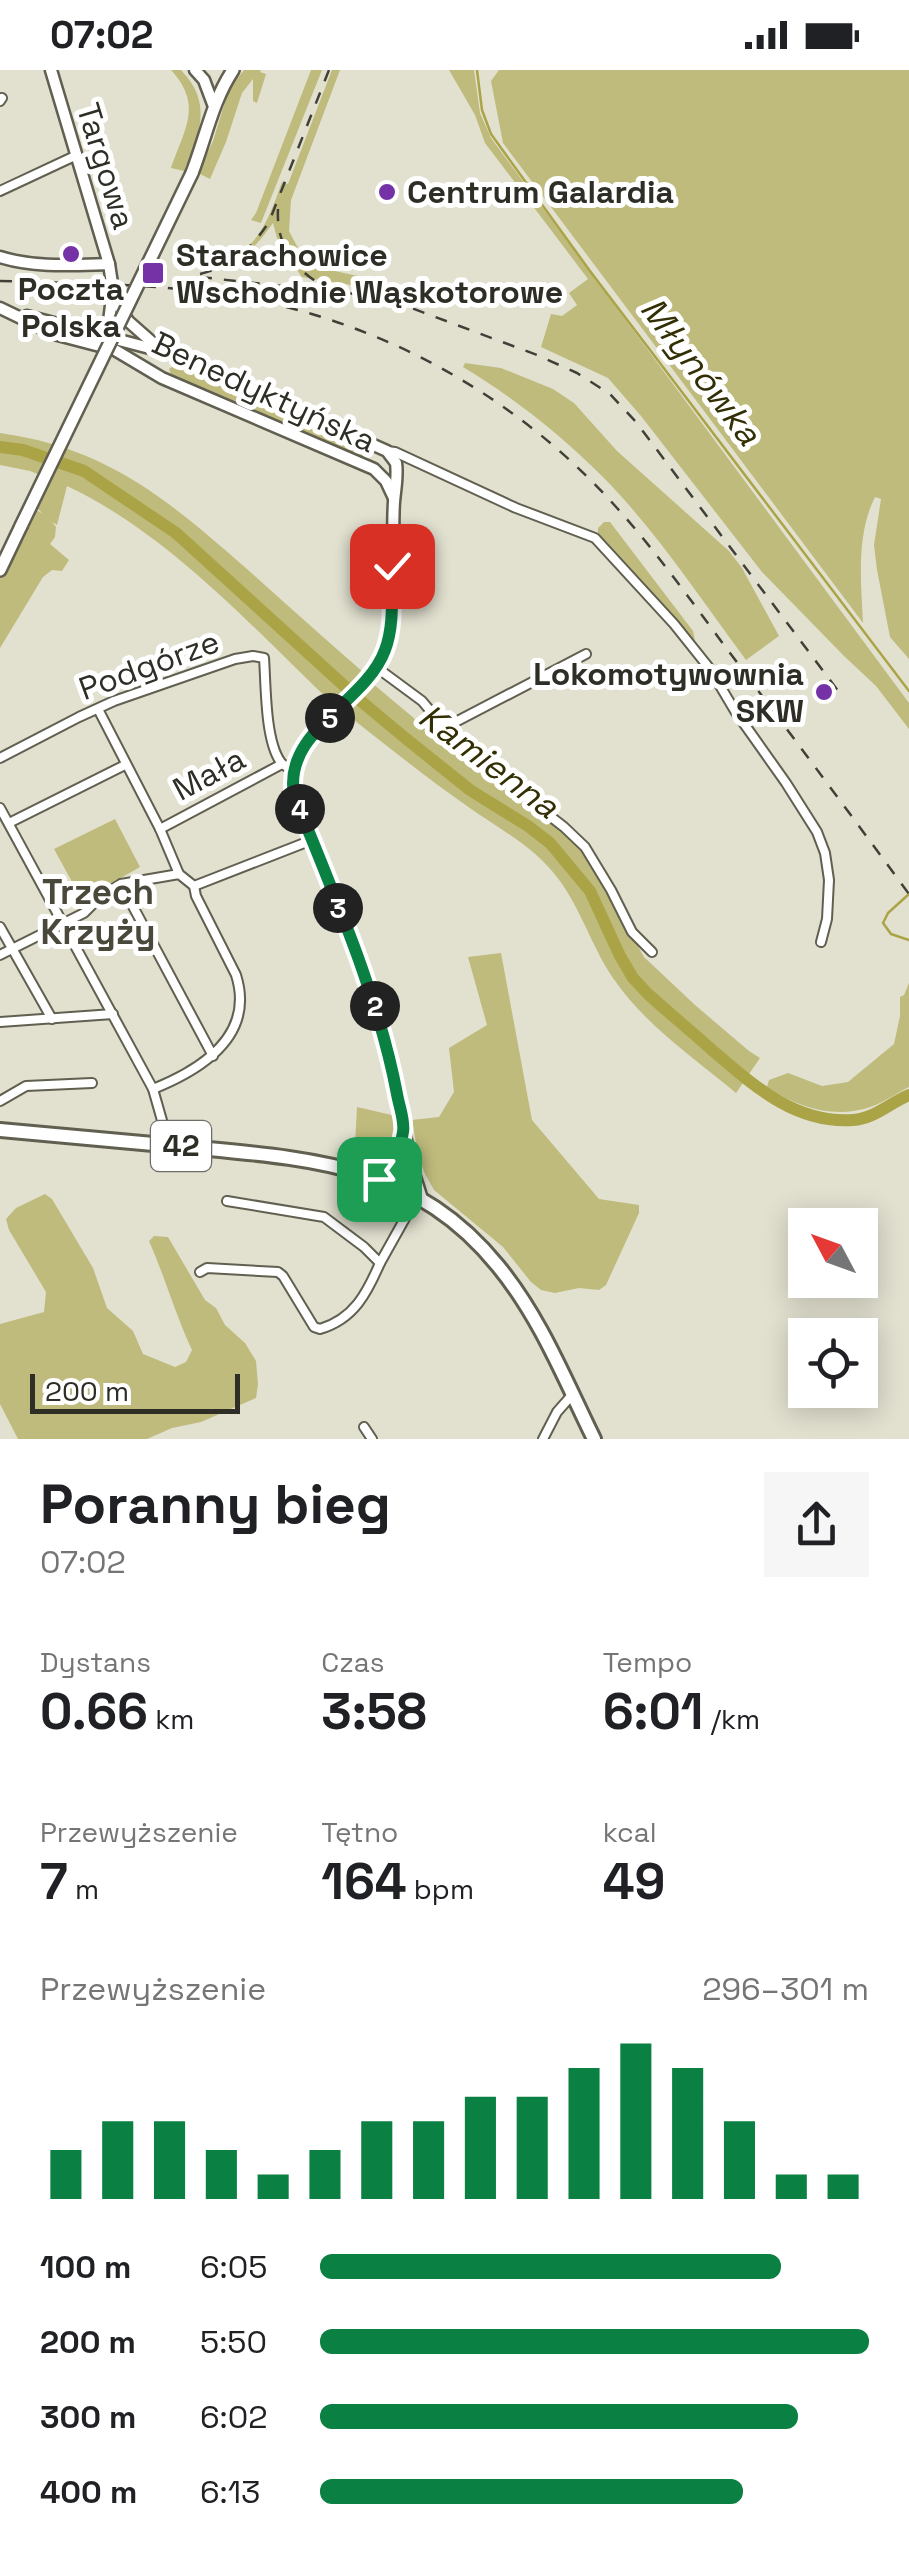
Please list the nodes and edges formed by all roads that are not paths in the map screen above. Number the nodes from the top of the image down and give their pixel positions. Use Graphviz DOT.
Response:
graph roads {
  1 [pos="51,70"];
  2 [pos="195,70"];
  3 [pos="234,70"];
  4 [pos="214,104"];
  5 [pos="77,155"];
  6 [pos="0,191"];
  7 [pos="0,258"];
  8 [pos="109,264"];
  9 [pos="113,290"];
  10 [pos="0,308"];
  11 [pos="16,314"];
  12 [pos="107,336"];
  13 [pos="115,350"];
  14 [pos="168,354"];
  15 [pos="162,378"];
  16 [pos="374,446"];
  17 [pos="386,451"];
  18 [pos="410,461"];
  19 [pos="370,467"];
  20 [pos="397,470"];
  21 [pos="394,498"];
  22 [pos="0,570"];
  23 [pos="584,655"];
  24 [pos="372,672"];
  25 [pos="98,708"];
  26 [pos="444,728"];
  27 [pos="0,758"];
  28 [pos="125,765"];
  29 [pos="287,766"];
  30 [pos="0,808"];
  31 [pos="8,824"];
  32 [pos="160,829"];
  33 [pos="312,840"];
  34 [pos="179,874"];
  35 [pos="121,884"];
  36 [pos="194,886"];
  37 [pos="63,924"];
  38 [pos="0,927"];
  39 [pos="821,942"];
  40 [pos="12,949"];
  41 [pos="652,952"];
  42 [pos="0,955"];
  43 [pos="113,1014"];
  44 [pos="52,1019"];
  45 [pos="0,1022"];
  46 [pos="213,1056"];
  47 [pos="92,1083"];
  48 [pos="153,1088"];
  49 [pos="0,1102"];
  50 [pos="0,1130"];
  51 [pos="404,1130"];
  52 [pos="169,1145"];
  53 [pos="361,1171"];
  54 [pos="422,1199"];
  55 [pos="227,1200"];
  56 [pos="380,1263"];
  57 [pos="200,1272"];
  58 [pos="572,1394"];
  59 [pos="364,1427"];
  60 [pos="372,1439"];
  61 [pos="543,1439"];
  62 [pos="594,1439"];
  1 -- 5 [label="street, Targowa"];
  2 -- 4 [label="street"];
  3 -- 4 [label="main road"];
  4 -- 22 [label="main road, bridge"];
  5 -- 6 [label="street"];
  5 -- 8 [label="street, Targowa"];
  7 -- 8 [label="street"];
  8 -- 9 [label="street, Targowa"];
  9 -- 12 [label="street, Targowa"];
  9 -- 14 [label="street"];
  10 -- 11 [label="street"];
  11 -- 12 [label="street"];
  11 -- 13 [label="street"];
  12 -- 13 [label="street, Benedyktyńska"];
  12 -- 14 [label="street"];
  13 -- 15 [label="street, Benedyktyńska"];
  14 -- 15 [label="street"];
  14 -- 16 [label="street"];
  15 -- 19 [label="street, Benedyktyńska"];
  16 -- 17 [label="street"];
  16 -- 19 [label="street"];
  17 -- 18 [label="street"];
  17 -- 20 [label="street, Benedyktyńska"];
  18 -- 20 [label="street"];
  18 -- 39 [label="street"];
  19 -- 20 [label="street"];
  19 -- 21 [label="street, Benedyktyńska"];
  20 -- 21 [label="street, Benedyktyńska"];
  21 -- 24 [label="street, Benedyktyńska"];
  23 -- 26 [label="street"];
  24 -- 26 [label="street"];
  24 -- 29 [label="street, Benedyktyńska"];
  25 -- 27 [label="street, Podgórze"];
  25 -- 28 [label="street"];
  25 -- 29 [label="street, Podgórze"];
  26 -- 41 [label="street"];
  28 -- 31 [label="street"];
  28 -- 32 [label="street"];
  29 -- 32 [label="street, Mała"];
  29 -- 33 [label="street"];
  30 -- 31 [label="street"];
  31 -- 37 [label="street"];
  32 -- 34 [label="street"];
  33 -- 36 [label="street"];
  33 -- 51 [label="street"];
  34 -- 35 [label="street"];
  34 -- 36 [label="street"];
  35 -- 37 [label="street"];
  35 -- 46 [label="street"];
  36 -- 46 [label="street"];
  37 -- 40 [label="street"];
  37 -- 43 [label="street"];
  38 -- 40 [label="street"];
  40 -- 42 [label="street"];
  40 -- 44 [label="street"];
  43 -- 44 [label="street"];
  43 -- 48 [label="street"];
  44 -- 45 [label="street"];
  46 -- 48 [label="street"];
  47 -- 49 [label="street"];
  48 -- 52 [label="street"];
  50 -- 52 [label="main road, 42"];
  51 -- 53 [label="street"];
  51 -- 54 [label="street"];
  52 -- 53 [label="main road, 42"];
  53 -- 54 [label="main road, 42"];
  54 -- 56 [label="street"];
  54 -- 58 [label="main road, 42"];
  55 -- 56 [label="street"];
  56 -- 57 [label="street"];
  58 -- 61 [label="street"];
  58 -- 62 [label="main road, 42"];
  59 -- 60 [label="street"];
}
